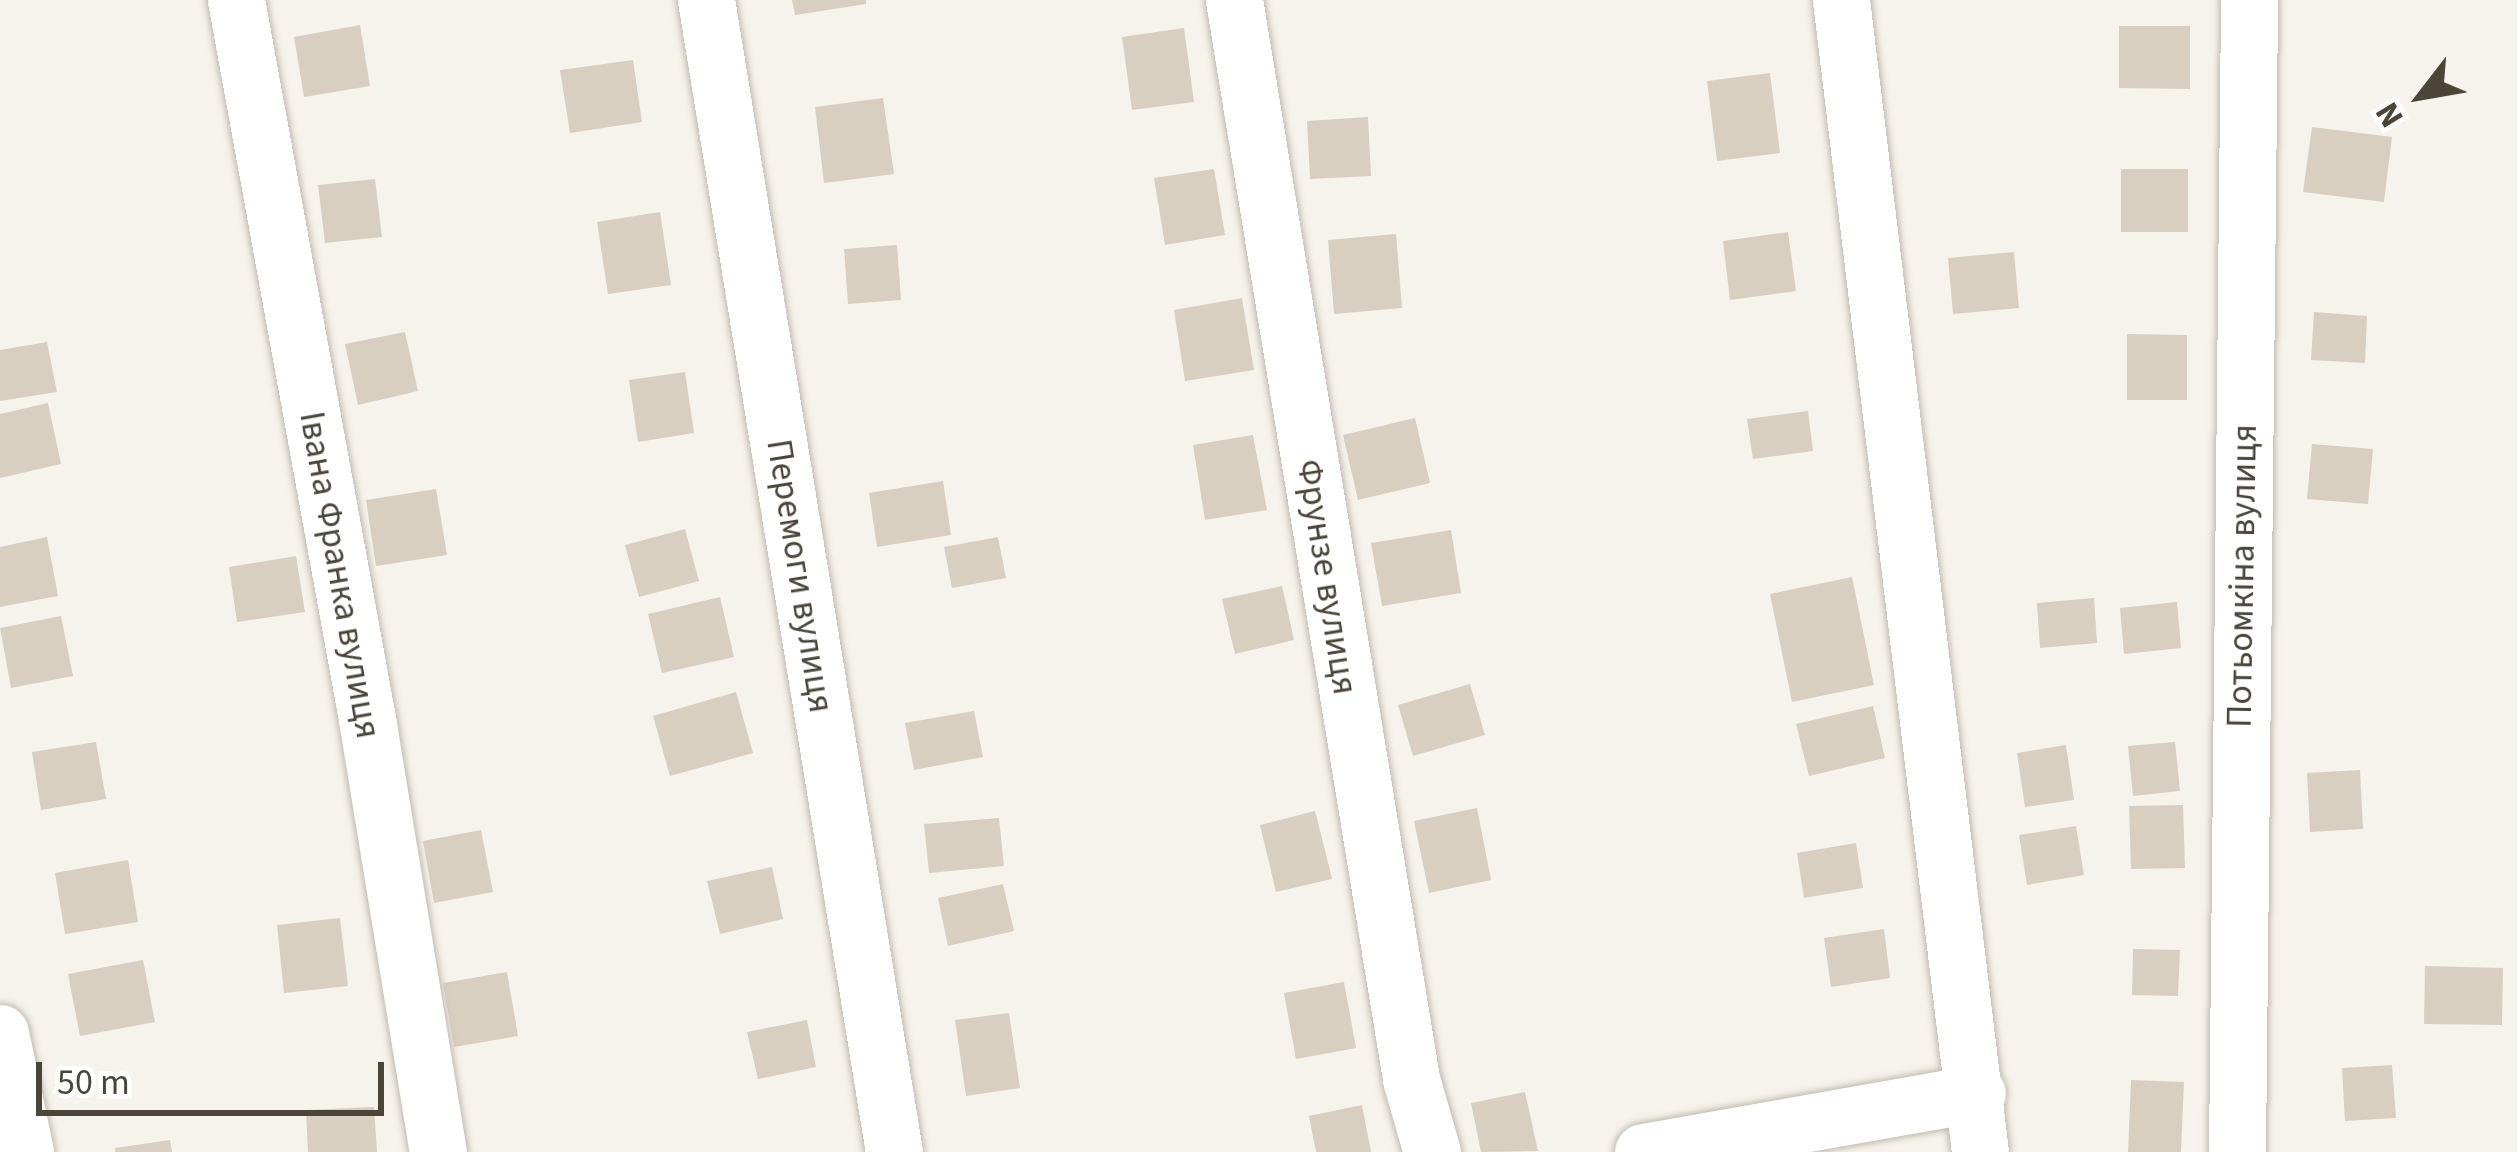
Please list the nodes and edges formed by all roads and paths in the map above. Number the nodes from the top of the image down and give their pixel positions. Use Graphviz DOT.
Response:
graph roads {
  1 [pos="236,0"];
  2 [pos="706,0"];
  3 [pos="1234,0"];
  4 [pos="1841,0"];
  5 [pos="2249,0"];
  6 [pos="0,1034"];
  7 [pos="1977,1093"];
  8 [pos="25,1152"];
  9 [pos="438,1152"];
  10 [pos="894,1152"];
  11 [pos="1432,1152"];
  12 [pos="1643,1152"];
  13 [pos="1980,1152"];
  14 [pos="2237,1152"];
  1 -- 9 [label="street, Івана Франка вулиця"];
  2 -- 10 [label="street, Перемоги вулиця"];
  3 -- 11 [label="street, Фрунзе вулиця"];
  4 -- 7 [label="street"];
  5 -- 14 [label="street, Потьомкіна вулиця"];
  6 -- 8 [label="street"];
  7 -- 12 [label="street"];
  7 -- 13 [label="street"];
}
